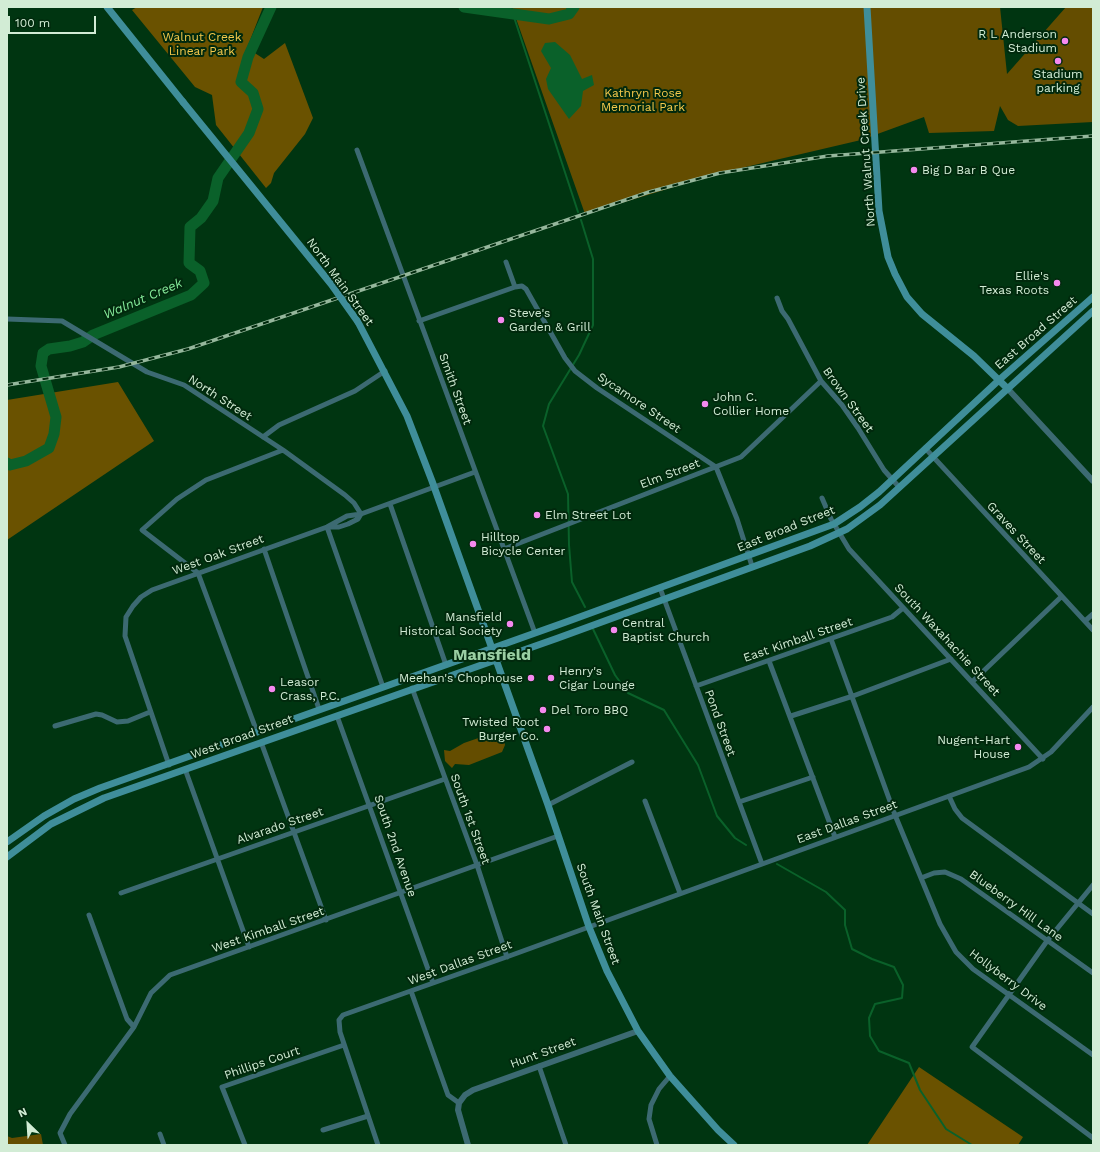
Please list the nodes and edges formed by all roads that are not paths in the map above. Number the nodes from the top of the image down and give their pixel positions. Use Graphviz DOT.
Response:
graph roads {
  1 [pos="107,7"];
  2 [pos="868,7"];
  3 [pos="357,150"];
  4 [pos="506,262"];
  5 [pos="515,287"];
  6 [pos="1093,297"];
  7 [pos="777,298"];
  8 [pos="1093,311"];
  9 [pos="1072,316"];
  10 [pos="7,319"];
  11 [pos="419,321"];
  12 [pos="1079,324"];
  13 [pos="385,371"];
  14 [pos="999,380"];
  15 [pos="821,381"];
  16 [pos="1008,389"];
  17 [pos="263,437"];
  18 [pos="926,448"];
  19 [pos="283,450"];
  20 [pos="933,457"];
  21 [pos="716,467"];
  22 [pos="475,472"];
  23 [pos="892,480"];
  24 [pos="1093,481"];
  25 [pos="434,487"];
  26 [pos="900,487"];
  27 [pos="822,498"];
  28 [pos="390,504"];
  29 [pos="361,514"];
  30 [pos="834,524"];
  31 [pos="327,527"];
  32 [pos="839,533"];
  33 [pos="264,549"];
  34 [pos="504,549"];
  35 [pos="749,556"];
  36 [pos="752,566"];
  37 [pos="198,573"];
  38 [pos="660,588"];
  39 [pos="1062,597"];
  40 [pos="663,598"];
  41 [pos="606,608"];
  42 [pos="903,608"];
  43 [pos="1093,614"];
  44 [pos="610,618"];
  45 [pos="1085,621"];
  46 [pos="566,622"];
  47 [pos="1093,630"];
  48 [pos="570,632"];
  49 [pos="535,633"];
  50 [pos="831,639"];
  51 [pos="491,649"];
  52 [pos="495,660"];
  53 [pos="951,660"];
  54 [pos="769,661"];
  55 [pos="446,665"];
  56 [pos="408,679"];
  57 [pos="972,682"];
  58 [pos="696,686"];
  59 [pos="383,687"];
  60 [pos="412,688"];
  61 [pos="853,696"];
  62 [pos="1093,708"];
  63 [pos="319,709"];
  64 [pos="150,712"];
  65 [pos="337,716"];
  66 [pos="791,716"];
  67 [pos="55,726"];
  68 [pos="257,732"];
  69 [pos="261,742"];
  70 [pos="1043,759"];
  71 [pos="632,762"];
  72 [pos="169,764"];
  73 [pos="185,770"];
  74 [pos="172,774"];
  75 [pos="813,777"];
  76 [pos="445,778"];
  77 [pos="948,796"];
  78 [pos="645,801"];
  79 [pos="739,802"];
  80 [pos="369,805"];
  81 [pos="548,805"];
  82 [pos="895,816"];
  83 [pos="33,822"];
  84 [pos="39,832"];
  85 [pos="294,832"];
  86 [pos="558,836"];
  87 [pos="835,837"];
  88 [pos="7,842"];
  89 [pos="7,857"];
  90 [pos="217,858"];
  91 [pos="762,864"];
  92 [pos="477,865"];
  93 [pos="921,878"];
  94 [pos="1093,885"];
  95 [pos="400,892"];
  96 [pos="121,893"];
  97 [pos="680,894"];
  98 [pos="1078,903"];
  99 [pos="1093,914"];
  100 [pos="90,915"];
  101 [pos="326,920"];
  102 [pos="589,927"];
  103 [pos="1047,941"];
  104 [pos="249,947"];
  105 [pos="507,957"];
  106 [pos="1093,973"];
  107 [pos="433,983"];
  108 [pos="411,991"];
  109 [pos="1008,994"];
  110 [pos="134,1027"];
  111 [pos="638,1031"];
  112 [pos="344,1045"];
  113 [pos="1093,1055"];
  114 [pos="538,1066"];
  115 [pos="670,1076"];
  116 [pos="459,1102"];
  117 [pos="368,1116"];
  118 [pos="323,1130"];
  119 [pos="160,1134"];
  120 [pos="1093,1138"];
  121 [pos="65,1145"];
  122 [pos="164,1145"];
  123 [pos="245,1145"];
  124 [pos="378,1145"];
  125 [pos="468,1145"];
  126 [pos="566,1145"];
  127 [pos="657,1145"];
  128 [pos="734,1145"];
  1 -- 13 [label="main road, North Main Street, bridge"];
  2 -- 14 [label="main road, North Walnut Creek Drive"];
  3 -- 11 [label="street, Smith Street"];
  4 -- 5 [label="street"];
  5 -- 11 [label="street"];
  5 -- 21 [label="street, Sycamore Street"];
  6 -- 9 [label="main road, East Broad Street"];
  7 -- 15 [label="street, Brown Street"];
  8 -- 12 [label="main road, East Broad Street"];
  9 -- 12 [label="main road"];
  9 -- 14 [label="main road, East Broad Street"];
  10 -- 17 [label="street, North Street"];
  11 -- 22 [label="street, Smith Street"];
  12 -- 16 [label="main road, East Broad Street"];
  13 -- 17 [label="street"];
  13 -- 25 [label="main road, North Main Street"];
  14 -- 16 [label="main road, North Walnut Creek Drive"];
  14 -- 18 [label="main road, East Broad Street"];
  15 -- 21 [label="street, Elm Street"];
  15 -- 23 [label="street, Brown Street"];
  16 -- 20 [label="main road, East Broad Street"];
  16 -- 24 [label="street"];
  17 -- 19 [label="street, North Street"];
  18 -- 20 [label="street, Graves Street"];
  18 -- 23 [label="main road, East Broad Street"];
  19 -- 29 [label="street, North Street"];
  19 -- 37 [label="street"];
  20 -- 26 [label="main road, East Broad Street"];
  20 -- 39 [label="street, Graves Street"];
  21 -- 34 [label="street, Elm Street"];
  21 -- 35 [label="street"];
  22 -- 25 [label="street, West Oak Street"];
  22 -- 34 [label="street, Smith Street"];
  23 -- 26 [label="street, Brown Street"];
  23 -- 30 [label="main road, East Broad Street"];
  25 -- 28 [label="street, West Oak Street"];
  25 -- 51 [label="main road, North Main Street"];
  26 -- 32 [label="main road, East Broad Street"];
  27 -- 30 [label="street, South Waxahachie Street"];
  28 -- 29 [label="street, West Oak Street"];
  28 -- 55 [label="street"];
  29 -- 31 [label="street, West Oak Street"];
  29 -- 31 [label="street, West Oak Street"];
  30 -- 32 [label="street, South Waxahachie Street"];
  30 -- 35 [label="main road, East Broad Street"];
  31 -- 33 [label="street, West Oak Street"];
  31 -- 59 [label="street"];
  32 -- 36 [label="main road, East Broad Street"];
  32 -- 42 [label="street, South Waxahachie Street"];
  33 -- 37 [label="street, West Oak Street"];
  33 -- 63 [label="street"];
  34 -- 49 [label="street, Smith Street"];
  35 -- 36 [label="street"];
  35 -- 38 [label="main road, East Broad Street"];
  36 -- 40 [label="main road, East Broad Street"];
  37 -- 64 [label="street, West Oak Street"];
  37 -- 68 [label="street"];
  38 -- 40 [label="street, Pond Street"];
  38 -- 41 [label="main road, East Broad Street"];
  39 -- 45 [label="street, Graves Street"];
  39 -- 57 [label="street"];
  40 -- 44 [label="main road, East Broad Street"];
  40 -- 58 [label="street, Pond Street"];
  41 -- 44 [label="main road"];
  41 -- 46 [label="main road, East Broad Street"];
  42 -- 50 [label="street, East Kimball Street"];
  42 -- 53 [label="street, South Waxahachie Street"];
  43 -- 45 [label="street"];
  44 -- 48 [label="main road, East Broad Street"];
  45 -- 47 [label="street, Graves Street"];
  46 -- 48 [label="main road"];
  46 -- 49 [label="main road, East Broad Street"];
  48 -- 52 [label="main road, East Broad Street"];
  49 -- 51 [label="main road, East Broad Street"];
  50 -- 54 [label="street, East Kimball Street"];
  50 -- 61 [label="street, Hollyberry Drive"];
  51 -- 52 [label="main road, North Main Street"];
  51 -- 55 [label="main road, West Broad Street"];
  52 -- 60 [label="main road, West Broad Street"];
  52 -- 81 [label="main road, South Main Street"];
  53 -- 57 [label="street, South Waxahachie Street"];
  53 -- 61 [label="street"];
  54 -- 58 [label="street, East Kimball Street"];
  54 -- 66 [label="street"];
  55 -- 56 [label="main road, West Broad Street"];
  56 -- 59 [label="main road, West Broad Street"];
  56 -- 60 [label="main road"];
  57 -- 70 [label="street, South Waxahachie Street"];
  58 -- 79 [label="street, Pond Street"];
  59 -- 63 [label="main road, West Broad Street"];
  60 -- 65 [label="main road, West Broad Street"];
  60 -- 76 [label="street, South 1st Street"];
  61 -- 66 [label="street"];
  61 -- 82 [label="street, Hollyberry Drive"];
  62 -- 70 [label="street, East Dallas Street"];
  63 -- 68 [label="main road, West Broad Street"];
  64 -- 67 [label="street"];
  64 -- 72 [label="street"];
  65 -- 69 [label="main road, West Broad Street"];
  65 -- 80 [label="street, South 2nd Avenue"];
  66 -- 75 [label="street"];
  68 -- 69 [label="main road"];
  68 -- 72 [label="main road, West Broad Street"];
  69 -- 73 [label="main road, West Broad Street"];
  69 -- 85 [label="street"];
  70 -- 77 [label="street, East Dallas Street"];
  71 -- 81 [label="street"];
  72 -- 74 [label="main road"];
  72 -- 83 [label="main road, West Broad Street"];
  73 -- 74 [label="main road, West Broad Street"];
  73 -- 90 [label="street"];
  74 -- 84 [label="main road, West Broad Street"];
  75 -- 79 [label="street"];
  75 -- 87 [label="street"];
  76 -- 80 [label="street, Alvarado Street"];
  76 -- 92 [label="street, South 1st Street"];
  77 -- 82 [label="street, East Dallas Street"];
  77 -- 98 [label="street"];
  78 -- 97 [label="street"];
  79 -- 91 [label="street, Pond Street"];
  80 -- 85 [label="street, Alvarado Street"];
  80 -- 95 [label="street, South 2nd Avenue"];
  81 -- 86 [label="main road, South Main Street"];
  82 -- 87 [label="street, East Dallas Street"];
  82 -- 93 [label="street, Hollyberry Drive"];
  83 -- 84 [label="main road"];
  83 -- 88 [label="main road, West Broad Street"];
  84 -- 89 [label="main road, West Broad Street"];
  85 -- 90 [label="street, Alvarado Street"];
  85 -- 101 [label="street"];
  86 -- 92 [label="street, West Kimball Street"];
  86 -- 102 [label="main road, South Main Street"];
  87 -- 91 [label="street, East Dallas Street"];
  90 -- 96 [label="street, Alvarado Street"];
  90 -- 104 [label="street"];
  91 -- 97 [label="street, East Dallas Street"];
  92 -- 95 [label="street, West Kimball Street"];
  92 -- 105 [label="street, South 1st Street"];
  93 -- 103 [label="street, Blueberry Hill Lane"];
  93 -- 109 [label="street, Hollyberry Drive"];
  94 -- 98 [label="street"];
  95 -- 101 [label="street, West Kimball Street"];
  95 -- 107 [label="street, South 2nd Avenue"];
  97 -- 102 [label="street, East Dallas Street"];
  98 -- 99 [label="street"];
  98 -- 103 [label="street"];
  100 -- 110 [label="street"];
  101 -- 104 [label="street, West Kimball Street"];
  102 -- 105 [label="street, West Dallas Street"];
  102 -- 111 [label="main road, South Main Street"];
  103 -- 106 [label="street, Blueberry Hill Lane"];
  103 -- 109 [label="street"];
  104 -- 110 [label="street, West Kimball Street"];
  105 -- 107 [label="street, West Dallas Street"];
  107 -- 108 [label="street, West Dallas Street"];
  108 -- 112 [label="street, West Dallas Street"];
  108 -- 116 [label="street"];
  109 -- 113 [label="street, Hollyberry Drive"];
  109 -- 120 [label="street"];
  110 -- 121 [label="street, West Kimball Street"];
  111 -- 114 [label="street, Hunt Street"];
  111 -- 115 [label="main road, South Main Street"];
  112 -- 117 [label="street"];
  112 -- 123 [label="street, Phillips Court"];
  114 -- 116 [label="street, Hunt Street"];
  114 -- 126 [label="street"];
  115 -- 127 [label="street"];
  115 -- 128 [label="main road, South Main Street"];
  116 -- 125 [label="street"];
  117 -- 118 [label="street"];
  117 -- 124 [label="street"];
  119 -- 122 [label="street"];
}
